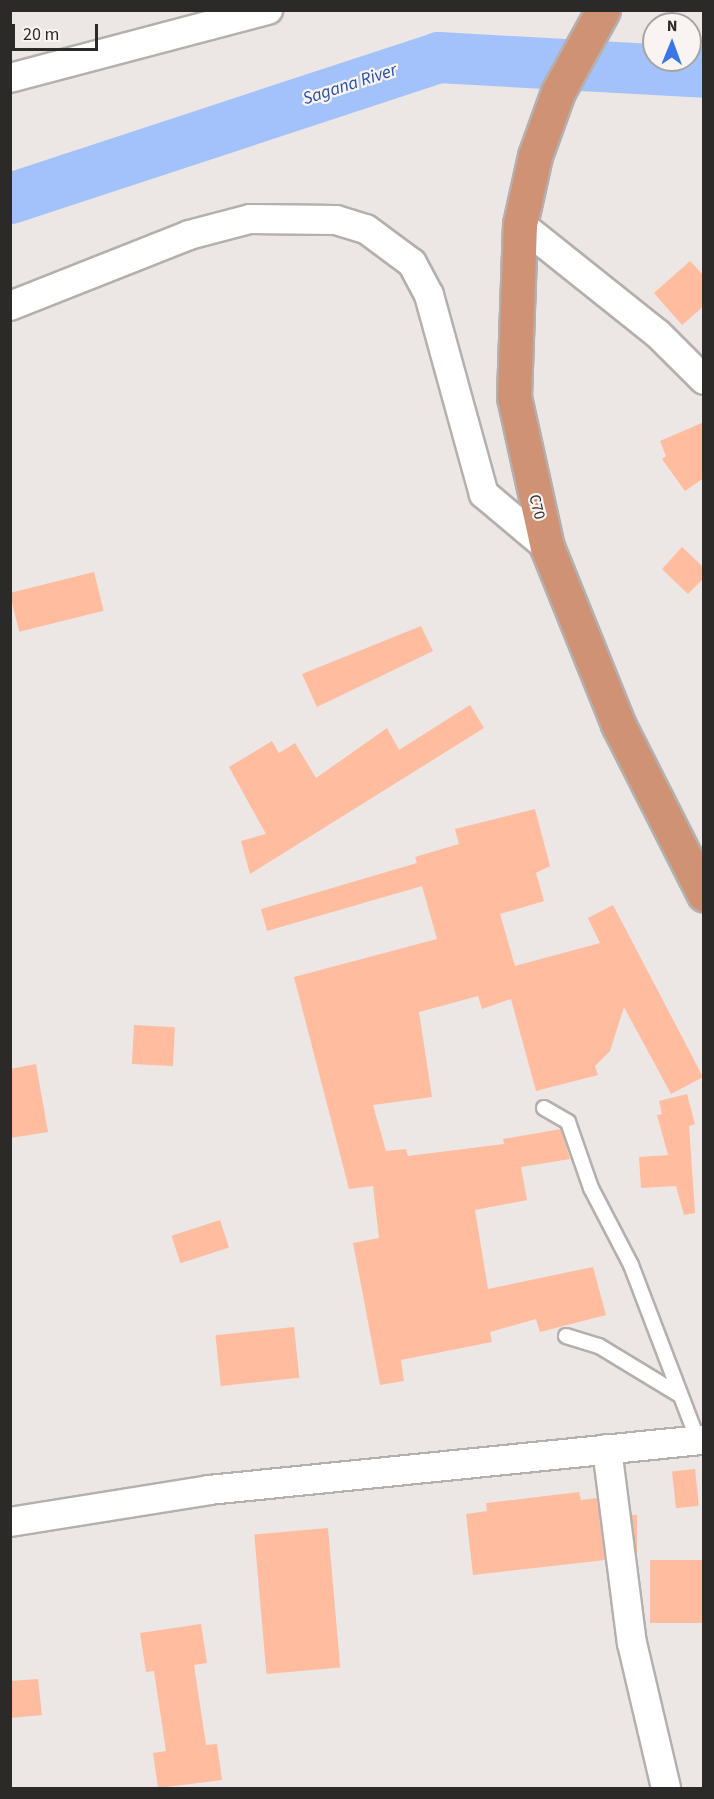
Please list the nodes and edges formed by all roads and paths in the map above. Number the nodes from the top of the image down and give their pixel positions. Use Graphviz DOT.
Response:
graph roads {
  1 [pos="268,10"];
  2 [pos="603,10"];
  3 [pos="10,78"];
  4 [pos="520,224"];
  5 [pos="10,306"];
  6 [pos="704,380"];
  7 [pos="547,547"];
  8 [pos="704,894"];
  9 [pos="544,1108"];
  10 [pos="566,1336"];
  11 [pos="678,1394"];
  12 [pos="701,1440"];
  13 [pos="607,1449"];
  14 [pos="10,1522"];
  15 [pos="666,1788"];
  1 -- 3 [label="street"];
  2 -- 4 [label="highway, C70"];
  4 -- 6 [label="street"];
  4 -- 7 [label="highway, C70"];
  5 -- 7 [label="street"];
  7 -- 8 [label="highway, C70"];
  9 -- 11 [label="lane"];
  10 -- 11 [label="lane"];
  11 -- 12 [label="lane"];
  12 -- 13 [label="street"];
  13 -- 14 [label="street"];
  13 -- 15 [label="street"];
}
